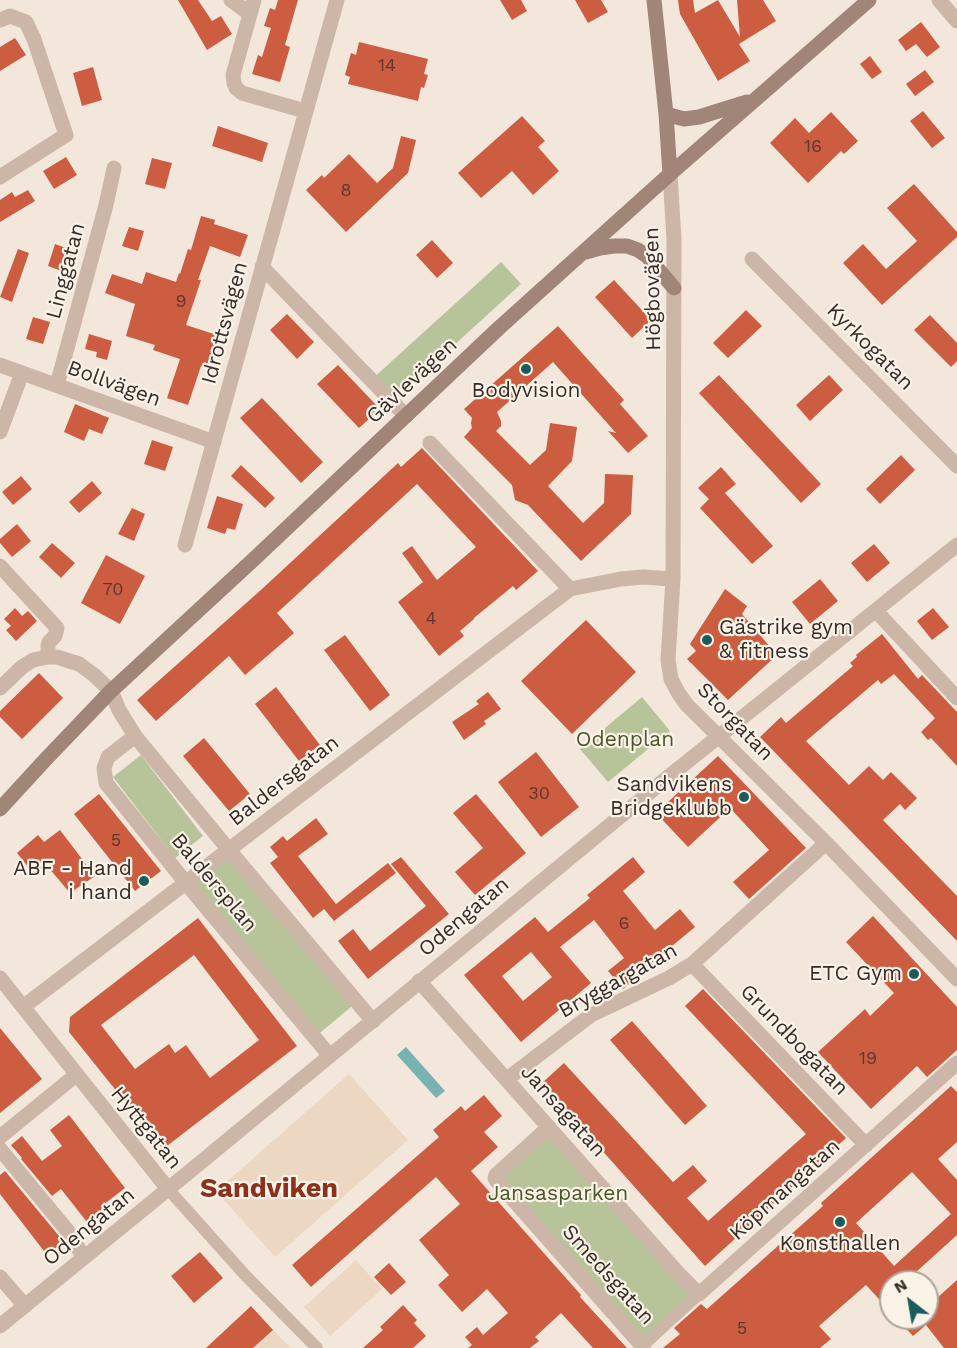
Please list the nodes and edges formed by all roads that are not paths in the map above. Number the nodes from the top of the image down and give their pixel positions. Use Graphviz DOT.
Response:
graph roads {
  1 [pos="231,0"];
  2 [pos="337,0"];
  3 [pos="654,0"];
  4 [pos="869,0"];
  5 [pos="939,0"];
  6 [pos="252,7"];
  7 [pos="0,20"];
  8 [pos="957,21"];
  9 [pos="755,100"];
  10 [pos="305,111"];
  11 [pos="666,114"];
  12 [pos="114,168"];
  13 [pos="670,174"];
  14 [pos="0,177"];
  15 [pos="583,253"];
  16 [pos="753,259"];
  17 [pos="262,267"];
  18 [pos="674,288"];
  19 [pos="0,365"];
  20 [pos="22,374"];
  21 [pos="57,385"];
  22 [pos="406,416"];
  23 [pos="0,432"];
  24 [pos="214,442"];
  25 [pos="430,443"];
  26 [pos="957,466"];
  27 [pos="184,545"];
  28 [pos="957,545"];
  29 [pos="0,566"];
  30 [pos="673,579"];
  31 [pos="570,589"];
  32 [pos="876,611"];
  33 [pos="48,657"];
  34 [pos="0,688"];
  35 [pos="111,691"];
  36 [pos="957,698"];
  37 [pos="135,736"];
  38 [pos="718,737"];
  39 [pos="0,809"];
  40 [pos="826,843"];
  41 [pos="229,850"];
  42 [pos="186,883"];
  43 [pos="692,964"];
  44 [pos="0,978"];
  45 [pos="957,980"];
  46 [pos="419,981"];
  47 [pos="23,1007"];
  48 [pos="373,1021"];
  49 [pos="330,1056"];
  50 [pos="957,1063"];
  51 [pos="76,1075"];
  52 [pos="507,1079"];
  53 [pos="549,1127"];
  54 [pos="0,1137"];
  55 [pos="866,1145"];
  56 [pos="0,1149"];
  57 [pos="168,1189"];
  58 [pos="83,1257"];
  59 [pos="0,1276"];
  60 [pos="699,1294"];
  61 [pos="25,1306"];
  62 [pos="0,1326"];
  63 [pos="642,1347"];
  64 [pos="317,1348"];
  1 -- 6 [label="street"];
  2 -- 10 [label="street, Idrottsvägen"];
  3 -- 11 [label="main road, Högbovägen"];
  4 -- 9 [label="main road, Gävlevägen"];
  5 -- 8 [label="street"];
  6 -- 10 [label="street"];
  7 -- 14 [label="street"];
  9 -- 11 [label="main road"];
  9 -- 13 [label="main road, Gävlevägen"];
  10 -- 17 [label="street, Idrottsvägen"];
  11 -- 13 [label="main road, Högbovägen"];
  12 -- 21 [label="street, Linggatan"];
  13 -- 15 [label="main road, Gävlevägen"];
  13 -- 18 [label="street, Högbovägen"];
  15 -- 18 [label="main road"];
  15 -- 22 [label="main road, Gävlevägen"];
  16 -- 26 [label="street, Kyrkogatan"];
  17 -- 22 [label="street"];
  17 -- 24 [label="street, Idrottsvägen"];
  18 -- 30 [label="street, Högbovägen"];
  19 -- 20 [label="street, Bollvägen"];
  20 -- 21 [label="street, Bollvägen"];
  20 -- 23 [label="street"];
  21 -- 24 [label="street, Bollvägen"];
  22 -- 35 [label="main road, Gävlevägen"];
  24 -- 27 [label="street, Idrottsvägen"];
  25 -- 31 [label="street"];
  28 -- 32 [label="street, Odengatan"];
  29 -- 33 [label="street"];
  30 -- 31 [label="street"];
  30 -- 38 [label="street, Storgatan"];
  31 -- 41 [label="street, Baldersgatan"];
  32 -- 36 [label="street"];
  32 -- 38 [label="street, Odengatan"];
  33 -- 34 [label="street"];
  33 -- 35 [label="street"];
  35 -- 37 [label="street, Baldersplan"];
  35 -- 39 [label="main road, Gävlevägen"];
  37 -- 41 [label="street, Baldersplan"];
  37 -- 42 [label="street, Baldersplan"];
  38 -- 40 [label="street, Storgatan"];
  38 -- 46 [label="street, Odengatan"];
  40 -- 43 [label="street, Bryggargatan"];
  40 -- 45 [label="street, Storgatan"];
  41 -- 42 [label="street, Baldersgatan"];
  41 -- 48 [label="street, Baldersplan"];
  42 -- 47 [label="street, Baldersgatan"];
  42 -- 49 [label="street, Baldersplan"];
  43 -- 52 [label="street, Bryggargatan"];
  43 -- 55 [label="street, Grundbogatan"];
  44 -- 47 [label="street, Hyttgatan"];
  46 -- 48 [label="street, Odengatan"];
  46 -- 52 [label="street, Jansagatan"];
  47 -- 51 [label="street, Hyttgatan"];
  48 -- 49 [label="street, Odengatan"];
  49 -- 57 [label="street, Odengatan"];
  50 -- 55 [label="street, Köpmangatan"];
  51 -- 54 [label="street"];
  51 -- 57 [label="street, Hyttgatan"];
  52 -- 53 [label="street, Jansagatan"];
  53 -- 60 [label="street, Jansagatan"];
  53 -- 63 [label="street, Smedsgatan"];
  55 -- 60 [label="street, Köpmangatan"];
  56 -- 58 [label="street"];
  57 -- 58 [label="street, Odengatan"];
  57 -- 64 [label="street, Hyttgatan"];
  58 -- 61 [label="street, Odengatan"];
  59 -- 61 [label="street"];
  60 -- 63 [label="street, Köpmangatan"];
  61 -- 62 [label="street, Odengatan"];
}
